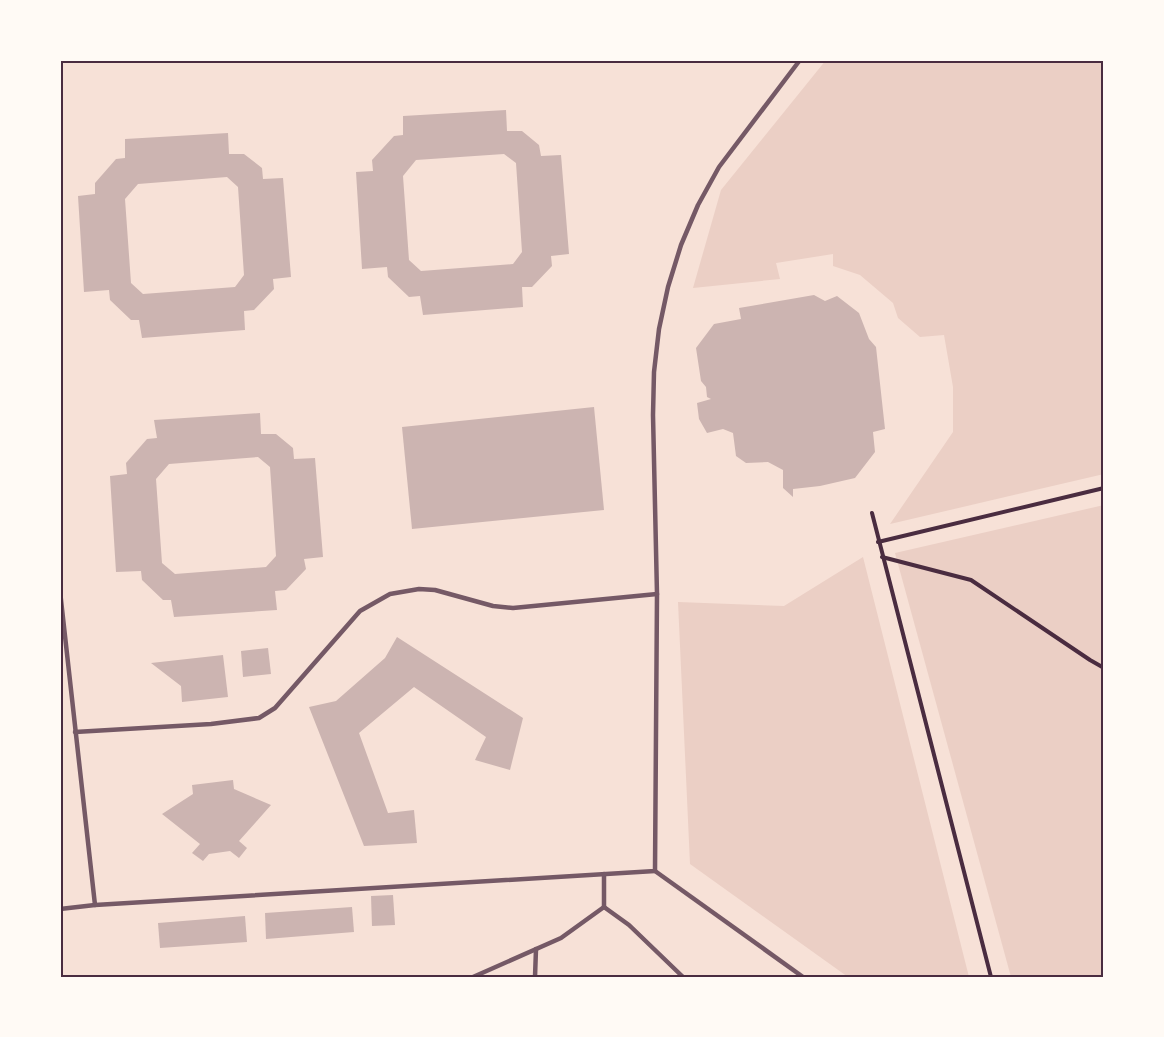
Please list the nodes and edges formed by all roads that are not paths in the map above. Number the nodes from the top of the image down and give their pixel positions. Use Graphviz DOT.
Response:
graph roads {
  1 [pos="800,60"];
  2 [pos="60,591"];
  3 [pos="657,594"];
  4 [pos="75,732"];
  5 [pos="655,871"];
  6 [pos="604,874"];
  7 [pos="95,905"];
  8 [pos="603,907"];
  9 [pos="60,909"];
  10 [pos="536,949"];
  11 [pos="473,977"];
  12 [pos="535,977"];
  13 [pos="683,977"];
  14 [pos="803,977"];
  1 -- 3 [label="lane"];
  2 -- 4 [label="lane"];
  3 -- 4 [label="lane"];
  3 -- 5 [label="lane"];
  4 -- 7 [label="lane"];
  5 -- 6 [label="lane"];
  5 -- 14 [label="lane"];
  6 -- 7 [label="lane"];
  6 -- 8 [label="lane"];
  7 -- 9 [label="lane"];
  8 -- 10 [label="lane"];
  8 -- 13 [label="lane"];
  10 -- 11 [label="lane"];
  10 -- 12 [label="lane"];
}
